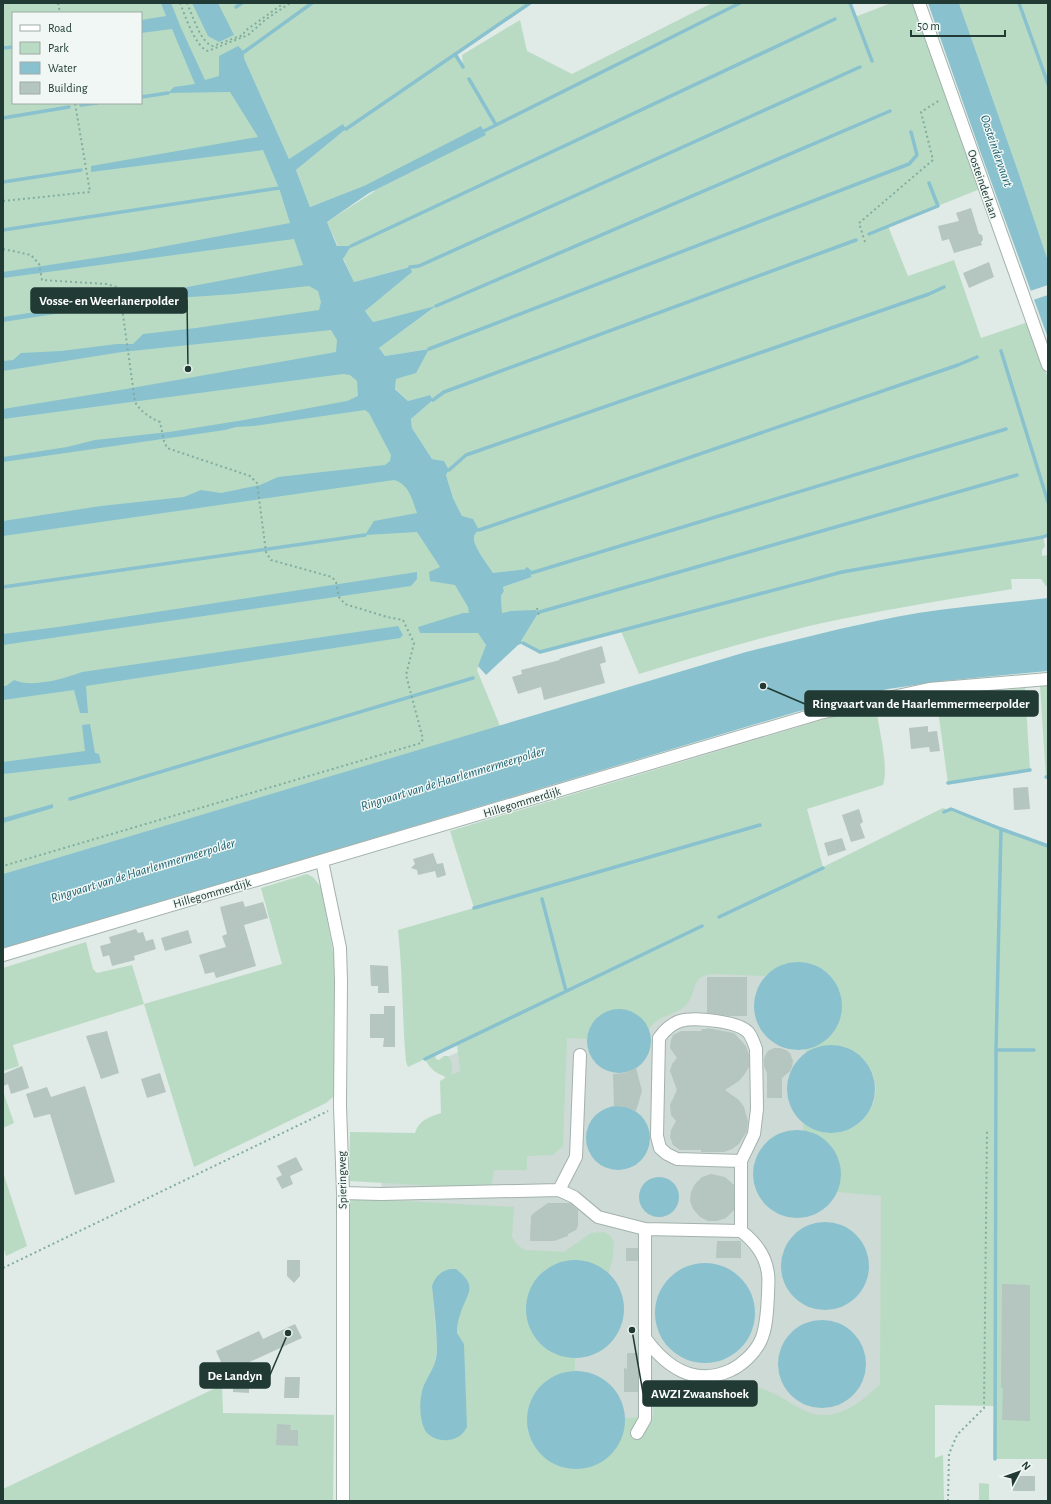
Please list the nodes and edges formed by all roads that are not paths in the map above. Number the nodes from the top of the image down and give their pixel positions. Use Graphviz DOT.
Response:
graph roads {
  1 [pos="919,3"];
  2 [pos="1048,365"];
  3 [pos="1048,679"];
  4 [pos="322,861"];
  5 [pos="3,955"];
  6 [pos="580,1055"];
  7 [pos="741,1161"];
  8 [pos="559,1190"];
  9 [pos="343,1193"];
  10 [pos="645,1229"];
  11 [pos="741,1231"];
  12 [pos="645,1338"];
  13 [pos="637,1433"];
  14 [pos="342,1501"];
  1 -- 2 [label="street, Oosteinderlaan"];
  3 -- 4 [label="street, Hillegommerdijk"];
  4 -- 5 [label="street, Hillegommerdijk"];
  4 -- 9 [label="street, Spieringweg"];
  6 -- 8 [label="street"];
  7 -- 7 [label="street"];
  7 -- 11 [label="street"];
  8 -- 9 [label="street"];
  8 -- 10 [label="street"];
  9 -- 14 [label="street, Spieringweg"];
  10 -- 11 [label="street"];
  10 -- 12 [label="street"];
  11 -- 12 [label="street"];
  12 -- 13 [label="street"];
}
